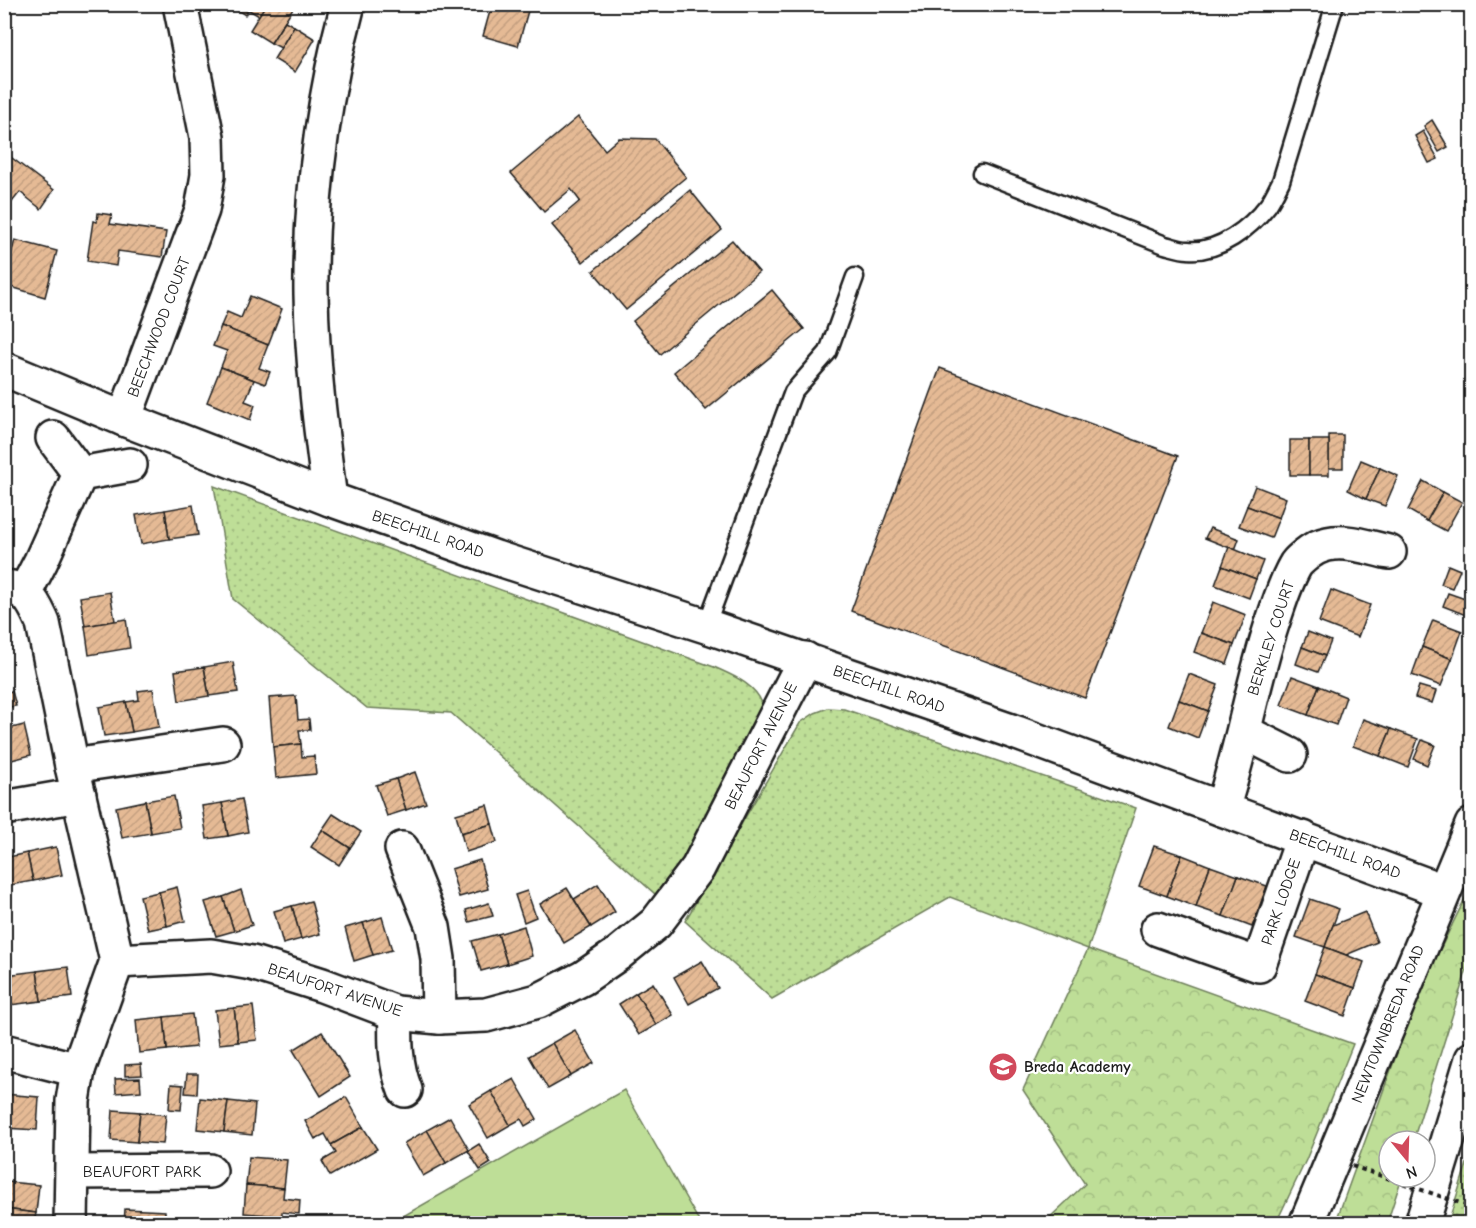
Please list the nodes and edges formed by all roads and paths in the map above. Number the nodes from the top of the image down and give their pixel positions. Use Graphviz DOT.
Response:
graph roads {
  1 [pos="180,4"];
  2 [pos="348,4"];
  3 [pos="1335,4"];
  4 [pos="982,173"];
  5 [pos="855,277"];
  6 [pos="4,369"];
  7 [pos="124,419"];
  8 [pos="53,438"];
  9 [pos="130,465"];
  10 [pos="80,474"];
  11 [pos="330,499"];
  12 [pos="1389,552"];
  13 [pos="15,589"];
  14 [pos="706,626"];
  15 [pos="805,659"];
  16 [pos="1244,732"];
  17 [pos="223,744"];
  18 [pos="1290,755"];
  19 [pos="75,781"];
  20 [pos="4,808"];
  21 [pos="1222,809"];
  22 [pos="1472,825"];
  23 [pos="1303,838"];
  24 [pos="402,849"];
  25 [pos="1443,891"];
  26 [pos="1158,929"];
  27 [pos="117,961"];
  28 [pos="396,1013"];
  29 [pos="440,1017"];
  30 [pos="4,1051"];
  31 [pos="1472,1059"];
  32 [pos="78,1070"];
  33 [pos="405,1090"];
  34 [pos="1352,1166"];
  35 [pos="73,1172"];
  36 [pos="210,1172"];
  37 [pos="1472,1207"];
  38 [pos="71,1224"];
  39 [pos="1306,1224"];
  40 [pos="1422,1224"];
  1 -- 7 [label="main road, BEECHWOOD COURT"];
  2 -- 11 [label="main road"];
  3 -- 4 [label="lane"];
  5 -- 14 [label="lane"];
  6 -- 7 [label="main road, BEECHILL ROAD"];
  7 -- 11 [label="main road, BEECHILL ROAD"];
  8 -- 10 [label="main road"];
  9 -- 10 [label="main road"];
  10 -- 13 [label="main road"];
  11 -- 14 [label="main road, BEECHILL ROAD"];
  12 -- 16 [label="main road, BERKLEY COURT"];
  13 -- 19 [label="main road"];
  14 -- 15 [label="main road, BEECHILL ROAD"];
  15 -- 21 [label="main road, BEECHILL ROAD"];
  15 -- 29 [label="main road, BEAUFORT AVENUE"];
  16 -- 18 [label="main road"];
  16 -- 21 [label="main road, BERKLEY COURT"];
  17 -- 19 [label="main road"];
  19 -- 20 [label="main road"];
  19 -- 27 [label="main road"];
  21 -- 23 [label="main road, BEECHILL ROAD"];
  22 -- 25 [label="main road, NEWTOWNBREDA ROAD"];
  23 -- 25 [label="main road, BEECHILL ROAD"];
  23 -- 26 [label="main road, PARK LODGE"];
  24 -- 29 [label="main road"];
  25 -- 39 [label="main road, NEWTOWNBREDA ROAD"];
  27 -- 28 [label="main road, BEAUFORT AVENUE"];
  27 -- 32 [label="main road, BEAUFORT PARK"];
  28 -- 29 [label="main road, BEAUFORT AVENUE"];
  28 -- 33 [label="main road"];
  30 -- 32 [label="main road"];
  31 -- 40 [label="main road"];
  32 -- 35 [label="main road, BEAUFORT PARK"];
  34 -- 37 [label="path, bridge"];
  35 -- 36 [label="main road, BEAUFORT PARK"];
  35 -- 38 [label="main road, BEAUFORT PARK"];
}
